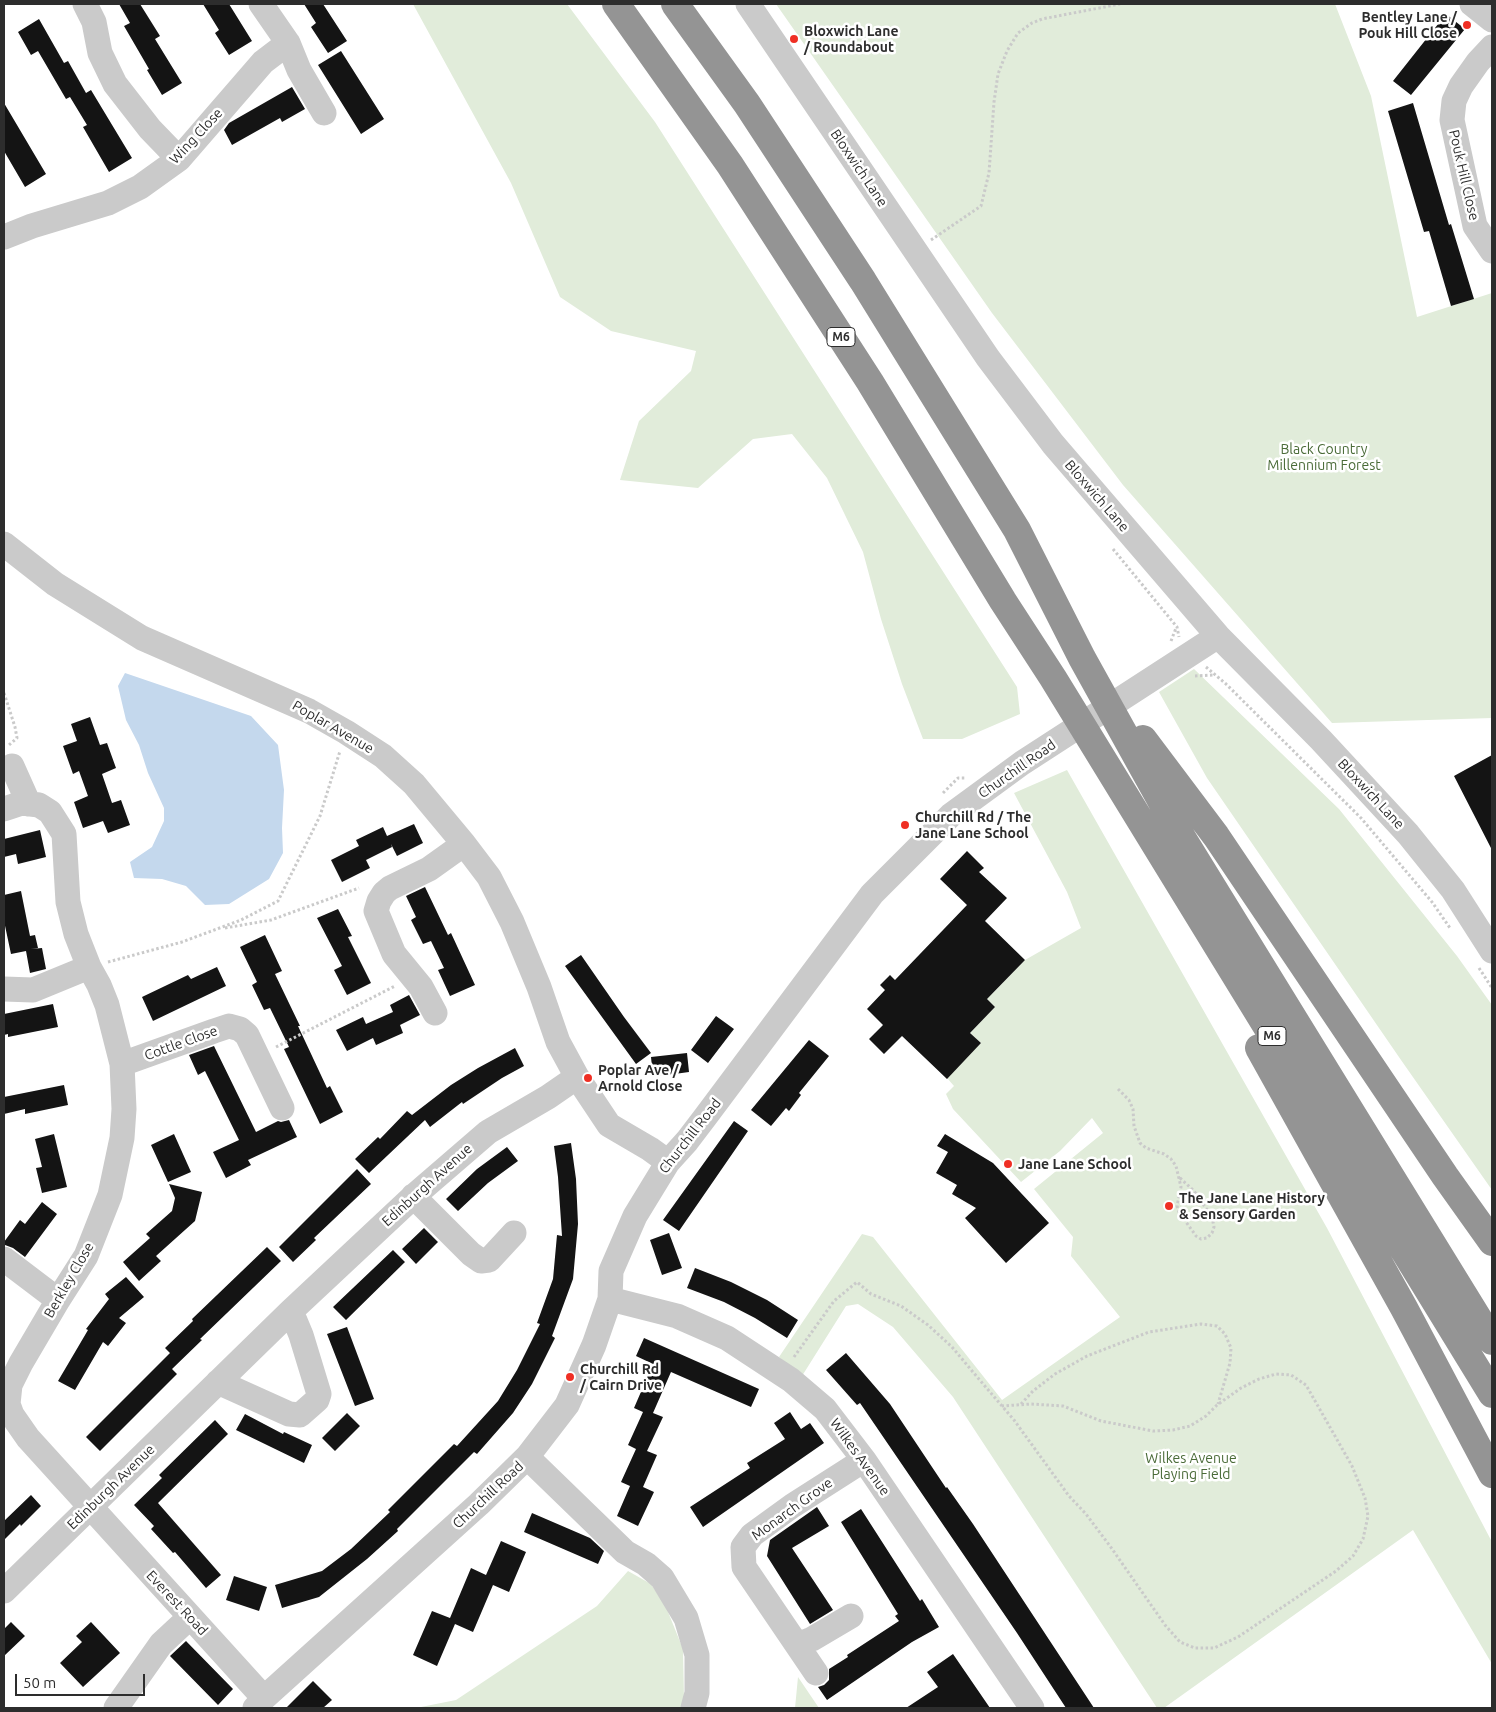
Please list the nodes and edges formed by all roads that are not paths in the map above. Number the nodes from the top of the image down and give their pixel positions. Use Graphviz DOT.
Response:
graph roads {
  1 [pos="85,4"];
  2 [pos="261,4"];
  3 [pos="616,4"];
  4 [pos="675,4"];
  5 [pos="748,4"];
  6 [pos="1472,4"];
  7 [pos="1492,20"];
  8 [pos="288,43"];
  9 [pos="1492,47"];
  10 [pos="324,113"];
  11 [pos="179,159"];
  12 [pos="4,236"];
  13 [pos="1492,251"];
  14 [pos="4,544"];
  15 [pos="1218,636"];
  16 [pos="1082,658"];
  17 [pos="1053,678"];
  18 [pos="8,757"];
  19 [pos="29,804"];
  20 [pos="4,809"];
  21 [pos="464,844"];
  22 [pos="1483,956"];
  23 [pos="89,968"];
  24 [pos="4,990"];
  25 [pos="435,1013"];
  26 [pos="122,1064"];
  27 [pos="577,1077"];
  28 [pos="282,1108"];
  29 [pos="668,1162"];
  30 [pos="413,1196"];
  31 [pos="514,1233"];
  32 [pos="1492,1242"];
  33 [pos="4,1259"];
  34 [pos="610,1299"];
  35 [pos="58,1300"];
  36 [pos="290,1311"];
  37 [pos="1492,1341"];
  38 [pos="218,1382"];
  39 [pos="1492,1394"];
  40 [pos="527,1457"];
  41 [pos="864,1460"];
  42 [pos="1492,1474"];
  43 [pos="90,1508"];
  44 [pos="4,1591"];
  45 [pos="851,1616"];
  46 [pos="190,1617"];
  47 [pos="797,1645"];
  48 [pos="816,1673"];
  49 [pos="259,1703"];
  50 [pos="116,1708"];
  51 [pos="693,1708"];
  52 [pos="1032,1708"];
  1 -- 11 [label="street"];
  2 -- 8 [label="street"];
  3 -- 17 [label="highway, M6"];
  4 -- 16 [label="highway, M6"];
  5 -- 15 [label="street, Bloxwich Lane"];
  6 -- 7 [label="street"];
  8 -- 10 [label="street"];
  8 -- 11 [label="street, Wing Close"];
  9 -- 13 [label="street, Pouk Hill Close"];
  11 -- 12 [label="street, Wing Close"];
  14 -- 21 [label="street, Poplar Avenue"];
  15 -- 22 [label="street, Bloxwich Lane"];
  15 -- 29 [label="street, Churchill Road"];
  16 -- 32 [label="highway"];
  16 -- 37 [label="highway, M6"];
  17 -- 39 [label="highway, M6"];
  17 -- 42 [label="highway"];
  18 -- 19 [label="street"];
  19 -- 20 [label="street"];
  19 -- 23 [label="street, Berkley Close"];
  21 -- 25 [label="street"];
  21 -- 27 [label="street, Poplar Avenue"];
  23 -- 24 [label="street"];
  23 -- 26 [label="street, Berkley Close"];
  26 -- 28 [label="street, Cottle Close"];
  26 -- 35 [label="street, Berkley Close"];
  27 -- 29 [label="street, Poplar Avenue"];
  27 -- 30 [label="street, Edinburgh Avenue"];
  29 -- 34 [label="street, Churchill Road"];
  30 -- 31 [label="street"];
  30 -- 36 [label="street, Edinburgh Avenue"];
  33 -- 35 [label="street"];
  34 -- 40 [label="street, Churchill Road"];
  34 -- 41 [label="street, Wilkes Avenue"];
  35 -- 43 [label="street, Berkley Close"];
  36 -- 38 [label="street, Edinburgh Avenue"];
  36 -- 38 [label="street"];
  38 -- 43 [label="street, Edinburgh Avenue"];
  40 -- 49 [label="street, Churchill Road"];
  40 -- 51 [label="street"];
  41 -- 47 [label="street, Monarch Grove"];
  41 -- 52 [label="street, Wilkes Avenue"];
  43 -- 44 [label="street, Edinburgh Avenue"];
  43 -- 46 [label="street, Everest Road"];
  45 -- 47 [label="street"];
  46 -- 49 [label="street, Everest Road"];
  46 -- 50 [label="street"];
  47 -- 48 [label="street, Monarch Grove"];
}
